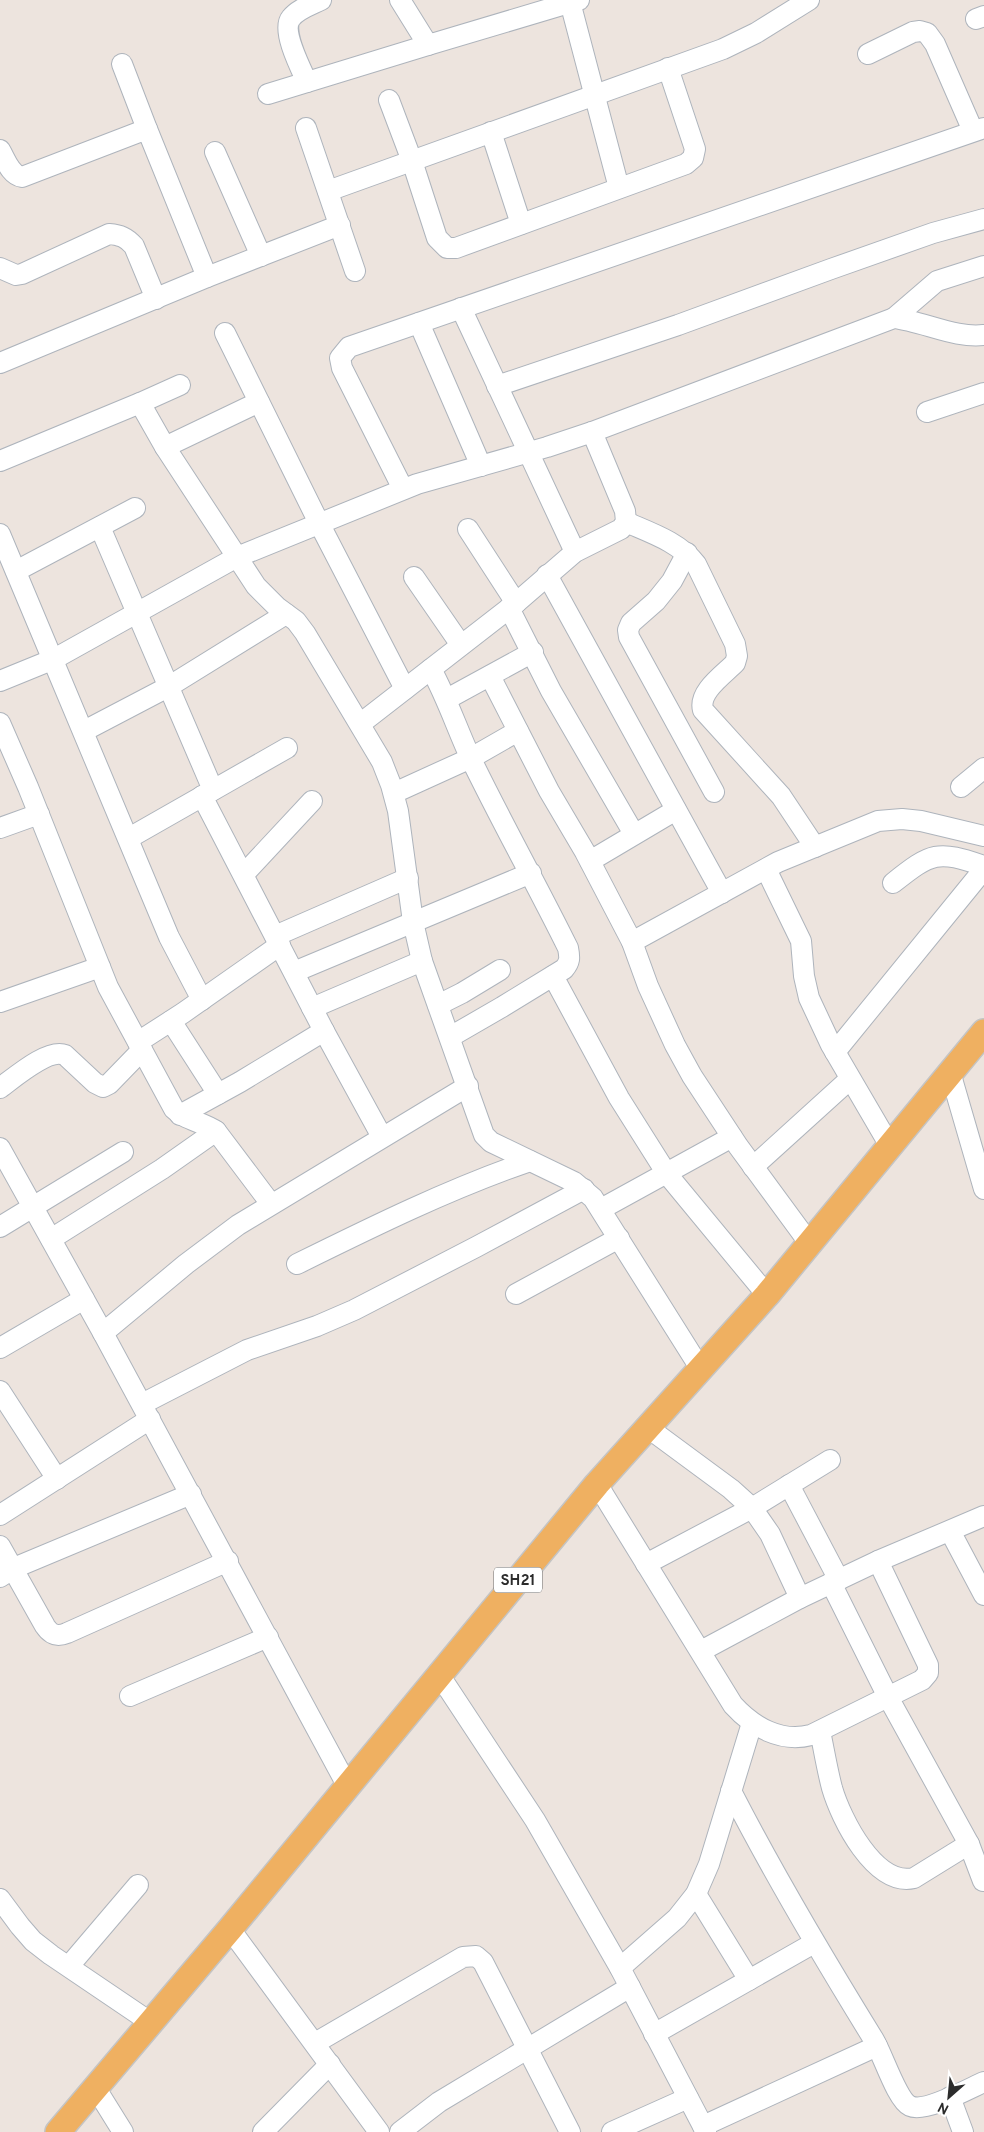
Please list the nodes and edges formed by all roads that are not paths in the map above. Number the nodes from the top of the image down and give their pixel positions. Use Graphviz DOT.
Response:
graph roads {
  1 [pos="321,0"];
  2 [pos="400,0"];
  3 [pos="809,0"];
  4 [pos="575,1"];
  5 [pos="531,7"];
  6 [pos="428,45"];
  7 [pos="868,54"];
  8 [pos="122,64"];
  9 [pos="668,68"];
  10 [pos="307,82"];
  11 [pos="268,94"];
  12 [pos="595,95"];
  13 [pos="389,100"];
  14 [pos="306,128"];
  15 [pos="147,129"];
  16 [pos="979,130"];
  17 [pos="491,132"];
  18 [pos="0,150"];
  19 [pos="215,152"];
  20 [pos="412,160"];
  21 [pos="619,188"];
  22 [pos="328,191"];
  23 [pos="984,219"];
  24 [pos="521,224"];
  25 [pos="340,225"];
  26 [pos="261,256"];
  27 [pos="984,266"];
  28 [pos="0,268"];
  29 [pos="355,271"];
  30 [pos="208,277"];
  31 [pos="156,299"];
  32 [pos="461,308"];
  33 [pos="894,318"];
  34 [pos="419,323"];
  35 [pos="226,333"];
  36 [pos="984,334"];
  37 [pos="0,363"];
  38 [pos="180,384"];
  39 [pos="497,386"];
  40 [pos="984,393"];
  41 [pos="259,402"];
  42 [pos="140,403"];
  43 [pos="928,412"];
  44 [pos="592,432"];
  45 [pos="165,447"];
  46 [pos="528,453"];
  47 [pos="0,461"];
  48 [pos="481,466"];
  49 [pos="403,489"];
  50 [pos="135,508"];
  51 [pos="626,522"];
  52 [pos="319,523"];
  53 [pos="100,527"];
  54 [pos="468,529"];
  55 [pos="0,534"];
  56 [pos="575,552"];
  57 [pos="687,553"];
  58 [pos="237,557"];
  59 [pos="16,572"];
  60 [pos="547,575"];
  61 [pos="414,577"];
  62 [pos="512,605"];
  63 [pos="137,614"];
  64 [pos="286,614"];
  65 [pos="461,645"];
  66 [pos="532,652"];
  67 [pos="54,659"];
  68 [pos="431,669"];
  69 [pos="490,676"];
  70 [pos="0,681"];
  71 [pos="168,687"];
  72 [pos="405,689"];
  73 [pos="447,699"];
  74 [pos="360,724"];
  75 [pos="518,731"];
  76 [pos="84,732"];
  77 [pos="2,733"];
  78 [pos="287,748"];
  79 [pos="471,758"];
  80 [pos="984,768"];
  81 [pos="961,787"];
  82 [pos="714,792"];
  83 [pos="208,793"];
  84 [pos="394,793"];
  85 [pos="312,801"];
  86 [pos="676,810"];
  87 [pos="39,814"];
  88 [pos="0,828"];
  89 [pos="634,834"];
  90 [pos="984,836"];
  91 [pos="129,838"];
  92 [pos="815,847"];
  93 [pos="590,861"];
  94 [pos="984,868"];
  95 [pos="766,869"];
  96 [pos="531,873"];
  97 [pos="244,874"];
  98 [pos="408,878"];
  99 [pos="893,883"];
  100 [pos="722,893"];
  101 [pos="413,922"];
  102 [pos="278,941"];
  103 [pos="632,942"];
  104 [pos="422,962"];
  105 [pos="100,966"];
  106 [pos="500,970"];
  107 [pos="294,972"];
  108 [pos="553,976"];
  109 [pos="202,1000"];
  110 [pos="0,1002"];
  111 [pos="438,1005"];
  112 [pos="312,1008"];
  113 [pos="170,1022"];
  114 [pos="324,1031"];
  115 [pos="984,1032"];
  116 [pos="450,1037"];
  117 [pos="140,1046"];
  118 [pos="835,1052"];
  119 [pos="950,1072"];
  120 [pos="850,1079"];
  121 [pos="468,1086"];
  122 [pos="0,1088"];
  123 [pos="218,1094"];
  124 [pos="180,1114"];
  125 [pos="216,1131"];
  126 [pos="382,1137"];
  127 [pos="732,1137"];
  128 [pos="890,1146"];
  129 [pos="0,1148"];
  130 [pos="123,1152"];
  131 [pos="530,1161"];
  132 [pos="753,1167"];
  133 [pos="667,1174"];
  134 [pos="584,1189"];
  135 [pos="984,1189"];
  136 [pos="271,1204"];
  137 [pos="33,1207"];
  138 [pos="601,1209"];
  139 [pos="0,1226"];
  140 [pos="619,1238"];
  141 [pos="51,1239"];
  142 [pos="810,1244"];
  143 [pos="297,1264"];
  144 [pos="516,1294"];
  145 [pos="767,1294"];
  146 [pos="84,1299"];
  147 [pos="104,1333"];
  148 [pos="0,1348"];
  149 [pos="700,1368"];
  150 [pos="0,1392"];
  151 [pos="146,1411"];
  152 [pos="647,1427"];
  153 [pos="830,1460"];
  154 [pos="58,1479"];
  155 [pos="597,1484"];
  156 [pos="790,1485"];
  157 [pos="191,1494"];
  158 [pos="752,1508"];
  159 [pos="0,1515"];
  160 [pos="984,1516"];
  161 [pos="950,1531"];
  162 [pos="0,1546"];
  163 [pos="228,1561"];
  164 [pos="878,1561"];
  165 [pos="646,1564"];
  166 [pos="7,1573"];
  167 [pos="835,1582"];
  168 [pos="984,1595"];
  169 [pos="800,1598"];
  170 [pos="268,1637"];
  171 [pos="701,1651"];
  172 [pos="440,1676"];
  173 [pos="130,1696"];
  174 [pos="888,1696"];
  175 [pos="752,1723"];
  176 [pos="820,1731"];
  177 [pos="348,1786"];
  178 [pos="732,1791"];
  179 [pos="969,1844"];
  180 [pos="983,1881"];
  181 [pos="138,1885"];
  182 [pos="696,1894"];
  183 [pos="0,1900"];
  184 [pos="230,1929"];
  185 [pos="814,1943"];
  186 [pos="69,1966"];
  187 [pos="620,1968"];
  188 [pos="749,1980"];
  189 [pos="630,1987"];
  190 [pos="150,2022"];
  191 [pos="654,2034"];
  192 [pos="315,2043"];
  193 [pos="877,2046"];
  194 [pos="526,2050"];
  195 [pos="330,2064"];
  196 [pos="984,2082"];
  197 [pos="95,2088"];
  198 [pos="950,2096"];
  199 [pos="688,2098"];
  200 [pos="705,2129"];
  201 [pos="58,2132"];
  202 [pos="123,2132"];
  203 [pos="263,2132"];
  204 [pos="379,2132"];
  205 [pos="400,2132"];
  206 [pos="570,2132"];
  207 [pos="612,2132"];
  208 [pos="964,2132"];
  1 -- 10 [label="street"];
  2 -- 6 [label="street"];
  3 -- 9 [label="street"];
  4 -- 5 [label="street"];
  4 -- 12 [label="street"];
  5 -- 6 [label="street"];
  6 -- 10 [label="street"];
  7 -- 16 [label="street"];
  8 -- 15 [label="street"];
  9 -- 12 [label="street"];
  9 -- 21 [label="street"];
  10 -- 11 [label="street"];
  12 -- 17 [label="street"];
  12 -- 21 [label="street"];
  13 -- 20 [label="street"];
  14 -- 22 [label="street"];
  15 -- 18 [label="street"];
  15 -- 30 [label="street"];
  16 -- 32 [label="street"];
  17 -- 20 [label="street"];
  17 -- 24 [label="street"];
  19 -- 26 [label="street"];
  20 -- 22 [label="street"];
  20 -- 24 [label="street"];
  21 -- 24 [label="street"];
  22 -- 25 [label="street"];
  23 -- 39 [label="street"];
  25 -- 26 [label="street"];
  25 -- 29 [label="street"];
  26 -- 30 [label="street"];
  27 -- 33 [label="street"];
  28 -- 31 [label="street"];
  30 -- 31 [label="street"];
  31 -- 37 [label="street"];
  32 -- 34 [label="street"];
  32 -- 39 [label="street"];
  33 -- 36 [label="street"];
  33 -- 44 [label="street"];
  34 -- 48 [label="street"];
  34 -- 49 [label="street"];
  35 -- 41 [label="street"];
  38 -- 42 [label="street"];
  39 -- 46 [label="street"];
  40 -- 43 [label="street"];
  41 -- 45 [label="street"];
  41 -- 52 [label="street"];
  42 -- 45 [label="street"];
  42 -- 47 [label="street"];
  44 -- 46 [label="street"];
  44 -- 51 [label="street"];
  45 -- 58 [label="street"];
  46 -- 48 [label="street"];
  46 -- 56 [label="street"];
  48 -- 49 [label="street"];
  49 -- 52 [label="street"];
  50 -- 53 [label="street"];
  51 -- 56 [label="street"];
  51 -- 57 [label="street"];
  52 -- 58 [label="street"];
  52 -- 72 [label="street"];
  53 -- 59 [label="street"];
  53 -- 63 [label="street"];
  54 -- 62 [label="street"];
  55 -- 59 [label="street"];
  56 -- 60 [label="street"];
  57 -- 82 [label="street"];
  57 -- 92 [label="street"];
  58 -- 63 [label="street"];
  58 -- 64 [label="street"];
  59 -- 67 [label="street"];
  60 -- 62 [label="street"];
  60 -- 86 [label="street"];
  61 -- 65 [label="street"];
  62 -- 65 [label="street"];
  62 -- 66 [label="street"];
  63 -- 67 [label="street"];
  63 -- 71 [label="street"];
  64 -- 71 [label="street"];
  64 -- 74 [label="street"];
  65 -- 68 [label="street"];
  66 -- 69 [label="street"];
  66 -- 89 [label="street"];
  67 -- 70 [label="street"];
  67 -- 76 [label="street"];
  68 -- 72 [label="street"];
  68 -- 73 [label="street"];
  69 -- 73 [label="street"];
  69 -- 75 [label="street"];
  71 -- 76 [label="street"];
  71 -- 83 [label="street"];
  72 -- 74 [label="street"];
  73 -- 79 [label="street"];
  74 -- 84 [label="street"];
  75 -- 79 [label="street"];
  75 -- 93 [label="street"];
  76 -- 91 [label="street"];
  77 -- 87 [label="street"];
  78 -- 83 [label="street"];
  79 -- 84 [label="street"];
  79 -- 96 [label="street"];
  80 -- 81 [label="street"];
  83 -- 91 [label="street"];
  83 -- 97 [label="street"];
  84 -- 98 [label="street"];
  85 -- 97 [label="street"];
  86 -- 89 [label="street"];
  86 -- 100 [label="street"];
  87 -- 88 [label="street"];
  87 -- 105 [label="street"];
  89 -- 93 [label="street"];
  90 -- 92 [label="street"];
  91 -- 109 [label="street"];
  92 -- 95 [label="street"];
  93 -- 103 [label="street"];
  94 -- 99 [label="street"];
  94 -- 118 [label="street"];
  95 -- 100 [label="street"];
  95 -- 118 [label="street"];
  96 -- 101 [label="street"];
  96 -- 108 [label="street"];
  97 -- 102 [label="street"];
  98 -- 101 [label="street"];
  98 -- 102 [label="street"];
  100 -- 103 [label="street"];
  101 -- 104 [label="street"];
  101 -- 107 [label="street"];
  102 -- 107 [label="street"];
  102 -- 109 [label="street"];
  103 -- 127 [label="street"];
  104 -- 111 [label="street"];
  104 -- 112 [label="street"];
  105 -- 110 [label="street"];
  105 -- 117 [label="street"];
  106 -- 111 [label="street"];
  107 -- 112 [label="street"];
  108 -- 116 [label="street"];
  108 -- 133 [label="street"];
  109 -- 113 [label="street"];
  111 -- 116 [label="street"];
  112 -- 114 [label="street"];
  113 -- 117 [label="street"];
  113 -- 123 [label="street"];
  114 -- 123 [label="street"];
  114 -- 126 [label="street"];
  115 -- 119 [label="main road, SH21"];
  116 -- 121 [label="street"];
  117 -- 122 [label="street"];
  117 -- 124 [label="street"];
  118 -- 120 [label="street"];
  119 -- 128 [label="main road, SH21"];
  119 -- 135 [label="street"];
  120 -- 128 [label="street"];
  120 -- 132 [label="street"];
  121 -- 126 [label="street"];
  121 -- 131 [label="street"];
  123 -- 124 [label="street"];
  124 -- 125 [label="street"];
  125 -- 136 [label="street"];
  125 -- 141 [label="street"];
  126 -- 136 [label="street"];
  127 -- 132 [label="street"];
  127 -- 133 [label="street"];
  128 -- 142 [label="main road, SH21"];
  129 -- 137 [label="street"];
  130 -- 137 [label="street"];
  131 -- 134 [label="street"];
  131 -- 143 [label="street"];
  132 -- 142 [label="street"];
  133 -- 138 [label="street"];
  133 -- 145 [label="street"];
  134 -- 138 [label="street"];
  134 -- 151 [label="street"];
  136 -- 147 [label="street"];
  137 -- 139 [label="street"];
  137 -- 141 [label="street"];
  138 -- 140 [label="street"];
  140 -- 144 [label="street"];
  140 -- 149 [label="street"];
  141 -- 146 [label="street"];
  142 -- 145 [label="main road, SH21"];
  145 -- 149 [label="main road, SH21"];
  146 -- 147 [label="street"];
  146 -- 148 [label="street"];
  147 -- 151 [label="street"];
  149 -- 152 [label="main road, SH21"];
  150 -- 154 [label="street"];
  151 -- 154 [label="street"];
  151 -- 157 [label="street"];
  152 -- 155 [label="main road, SH21"];
  152 -- 158 [label="street"];
  153 -- 156 [label="street"];
  154 -- 159 [label="street"];
  155 -- 165 [label="street"];
  155 -- 172 [label="main road, SH21"];
  156 -- 158 [label="street"];
  156 -- 167 [label="street"];
  157 -- 163 [label="street"];
  157 -- 166 [label="street"];
  158 -- 165 [label="street"];
  158 -- 169 [label="street"];
  160 -- 161 [label="street"];
  161 -- 164 [label="street"];
  161 -- 168 [label="street"];
  162 -- 166 [label="street"];
  163 -- 166 [label="street"];
  163 -- 170 [label="street"];
  164 -- 167 [label="street"];
  164 -- 174 [label="street"];
  165 -- 171 [label="street"];
  167 -- 169 [label="street"];
  167 -- 174 [label="street"];
  169 -- 171 [label="street"];
  170 -- 173 [label="street"];
  170 -- 177 [label="street"];
  171 -- 175 [label="street"];
  172 -- 177 [label="main road, SH21"];
  172 -- 187 [label="street"];
  174 -- 176 [label="street"];
  174 -- 179 [label="street"];
  175 -- 176 [label="street"];
  175 -- 178 [label="street"];
  176 -- 179 [label="street"];
  177 -- 184 [label="main road, SH21"];
  178 -- 182 [label="street"];
  178 -- 185 [label="street"];
  179 -- 180 [label="street"];
  181 -- 186 [label="street"];
  182 -- 187 [label="street"];
  182 -- 188 [label="street"];
  183 -- 186 [label="street"];
  184 -- 190 [label="main road, SH21"];
  184 -- 192 [label="street"];
  185 -- 188 [label="street"];
  185 -- 193 [label="street"];
  186 -- 190 [label="street"];
  187 -- 189 [label="street"];
  188 -- 191 [label="street"];
  189 -- 191 [label="street"];
  189 -- 194 [label="street"];
  190 -- 197 [label="main road, SH21"];
  191 -- 199 [label="street"];
  192 -- 194 [label="street"];
  192 -- 195 [label="street"];
  193 -- 198 [label="street"];
  193 -- 200 [label="street"];
  194 -- 205 [label="street"];
  194 -- 206 [label="street"];
  195 -- 203 [label="street"];
  195 -- 204 [label="street"];
  196 -- 198 [label="street"];
  197 -- 201 [label="main road, SH21"];
  197 -- 202 [label="street"];
  198 -- 208 [label="street"];
  199 -- 200 [label="street"];
  199 -- 207 [label="street"];
}
